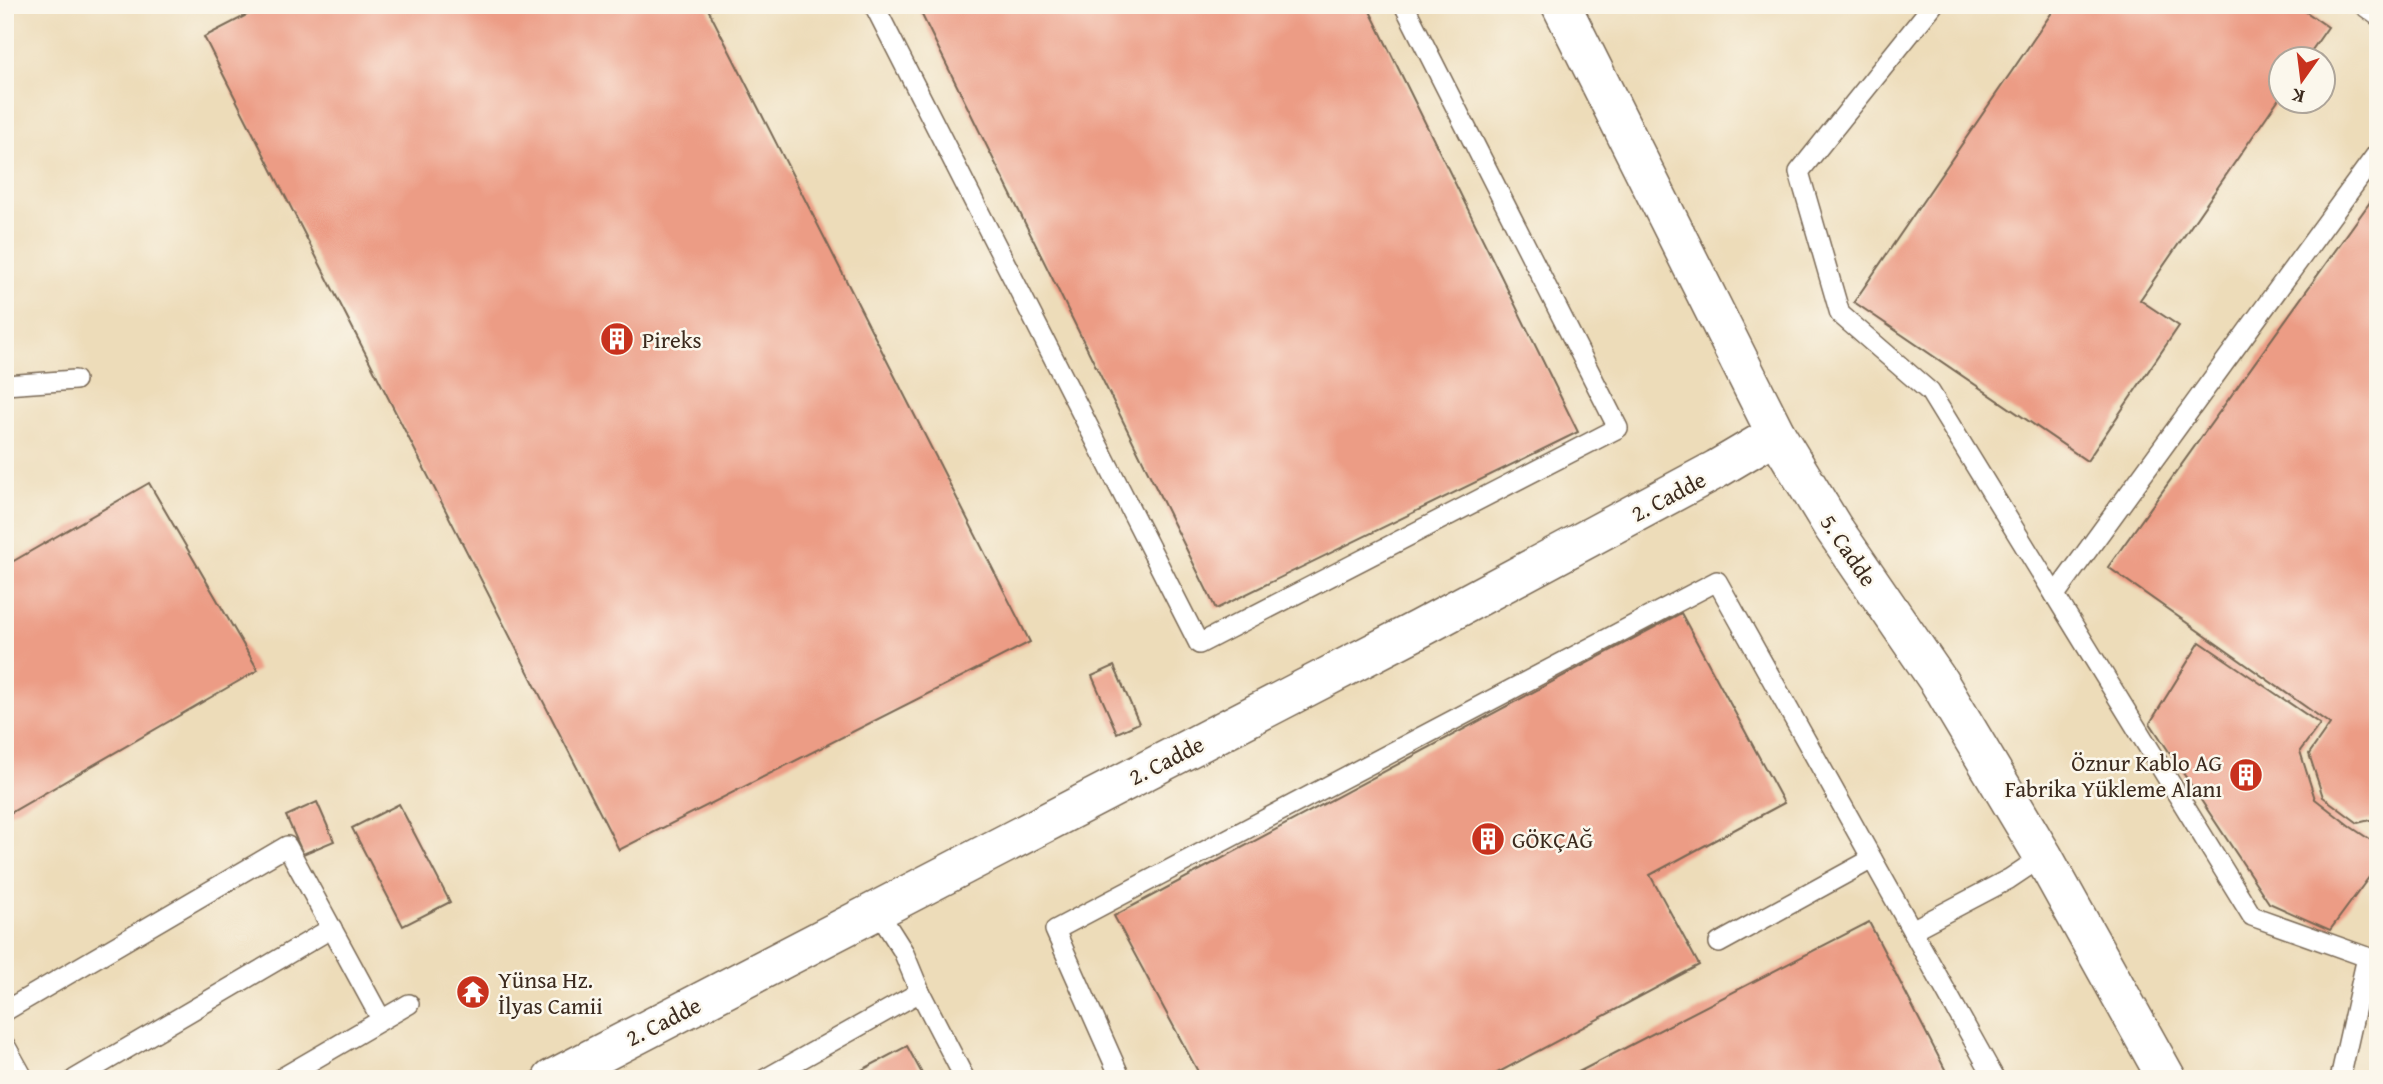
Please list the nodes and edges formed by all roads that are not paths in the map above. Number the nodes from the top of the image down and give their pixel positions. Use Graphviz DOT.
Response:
graph roads {
  1 [pos="874,5"];
  2 [pos="1404,5"];
  3 [pos="1561,5"];
  4 [pos="1933,5"];
  5 [pos="2364,5"];
  6 [pos="2378,16"];
  7 [pos="2378,152"];
  8 [pos="75,380"];
  9 [pos="5,385"];
  10 [pos="1776,434"];
  11 [pos="2055,595"];
  12 [pos="2043,856"];
  13 [pos="1872,859"];
  14 [pos="877,910"];
  15 [pos="331,928"];
  16 [pos="1912,930"];
  17 [pos="1719,943"];
  18 [pos="2372,959"];
  19 [pos="920,992"];
  20 [pos="410,1004"];
  21 [pos="5,1011"];
  22 [pos="381,1019"];
  23 [pos="5,1045"];
  24 [pos="18,1077"];
  25 [pos="75,1079"];
  26 [pos="280,1079"];
  27 [pos="552,1079"];
  28 [pos="765,1079"];
  29 [pos="965,1079"];
  30 [pos="1121,1079"];
  31 [pos="1995,1079"];
  32 [pos="2167,1079"];
  33 [pos="2340,1079"];
  1 -- 2 [label="lane"];
  3 -- 10 [label="street, 5. Cadde"];
  4 -- 11 [label="lane"];
  5 -- 6 [label="lane"];
  7 -- 11 [label="lane"];
  8 -- 9 [label="lane"];
  10 -- 12 [label="street, 5. Cadde"];
  10 -- 14 [label="street, 2. Cadde"];
  11 -- 18 [label="lane"];
  12 -- 16 [label="lane"];
  12 -- 32 [label="street, 5. Cadde"];
  13 -- 16 [label="lane"];
  13 -- 17 [label="lane"];
  13 -- 30 [label="lane"];
  14 -- 19 [label="lane"];
  14 -- 27 [label="street, 2. Cadde"];
  15 -- 21 [label="lane"];
  15 -- 22 [label="lane"];
  15 -- 25 [label="lane"];
  16 -- 31 [label="lane"];
  18 -- 33 [label="lane"];
  19 -- 28 [label="lane"];
  19 -- 29 [label="lane"];
  20 -- 22 [label="lane"];
  22 -- 26 [label="lane"];
  23 -- 24 [label="lane"];
}
